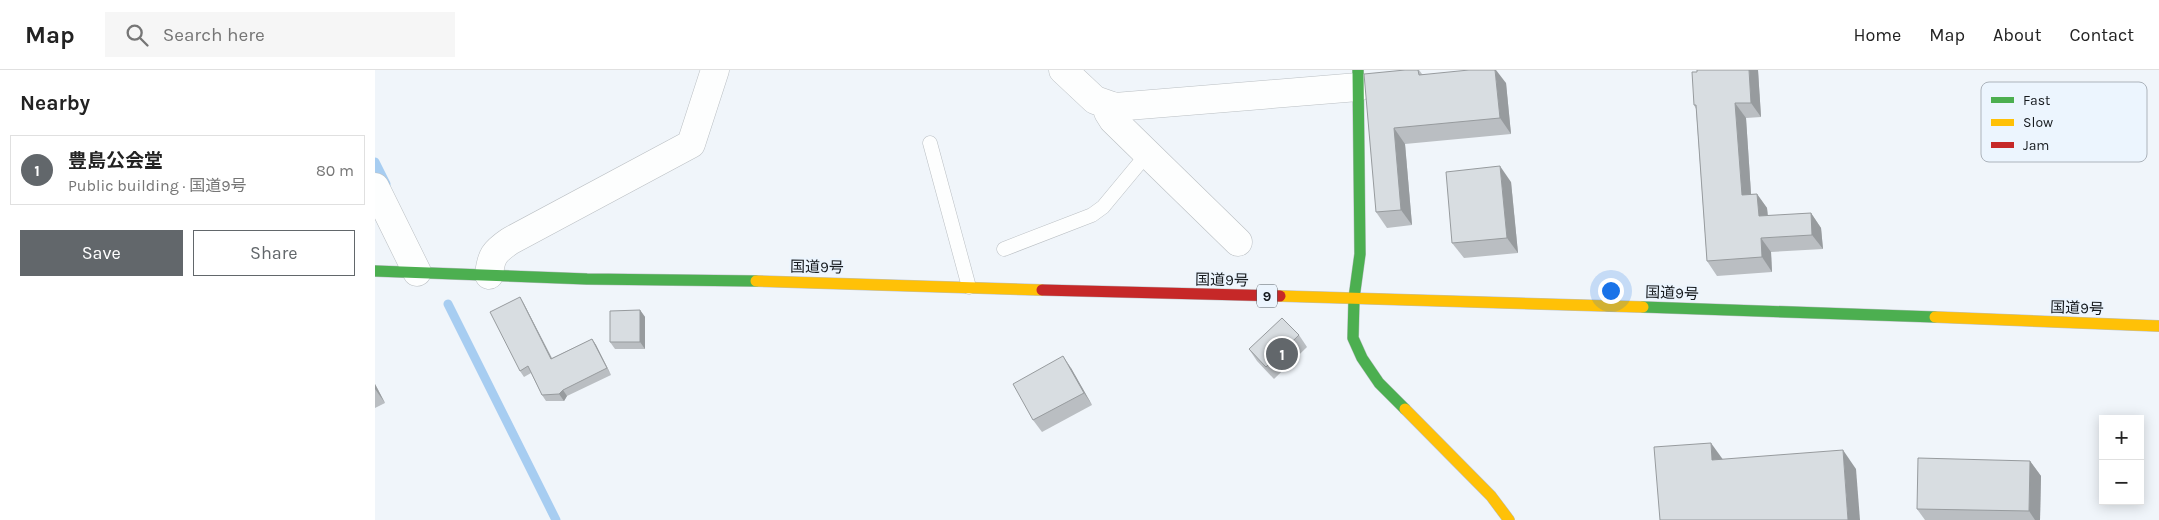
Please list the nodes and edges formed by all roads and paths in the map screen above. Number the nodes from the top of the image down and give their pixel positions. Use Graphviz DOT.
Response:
graph roads {
  1 [pos="715,70"];
  2 [pos="1063,70"];
  3 [pos="1358,79"];
  4 [pos="1109,106"];
  5 [pos="930,143"];
  6 [pos="1147,154"];
  7 [pos="375,187"];
  8 [pos="1238,242"];
  9 [pos="1004,249"];
  10 [pos="375,271"];
  11 [pos="417,272"];
  12 [pos="489,275"];
  13 [pos="969,287"];
  14 [pos="1354,298"];
  15 [pos="2159,326"];
  16 [pos="1509,520"];
  1 -- 12 [label="street"];
  2 -- 4 [label="street"];
  3 -- 4 [label="street"];
  3 -- 14 [label="main road"];
  4 -- 6 [label="street"];
  5 -- 13 [label="lane"];
  6 -- 8 [label="street"];
  6 -- 9 [label="lane"];
  7 -- 11 [label="street"];
  10 -- 11 [label="main road, 国道9号 / 9"];
  11 -- 12 [label="main road, 国道9号 / 9"];
  12 -- 13 [label="main road, 国道9号 / 9"];
  13 -- 14 [label="main road, 国道9号 / 9"];
  14 -- 15 [label="main road, 国道9号 / 9"];
  14 -- 16 [label="main road"];
}
